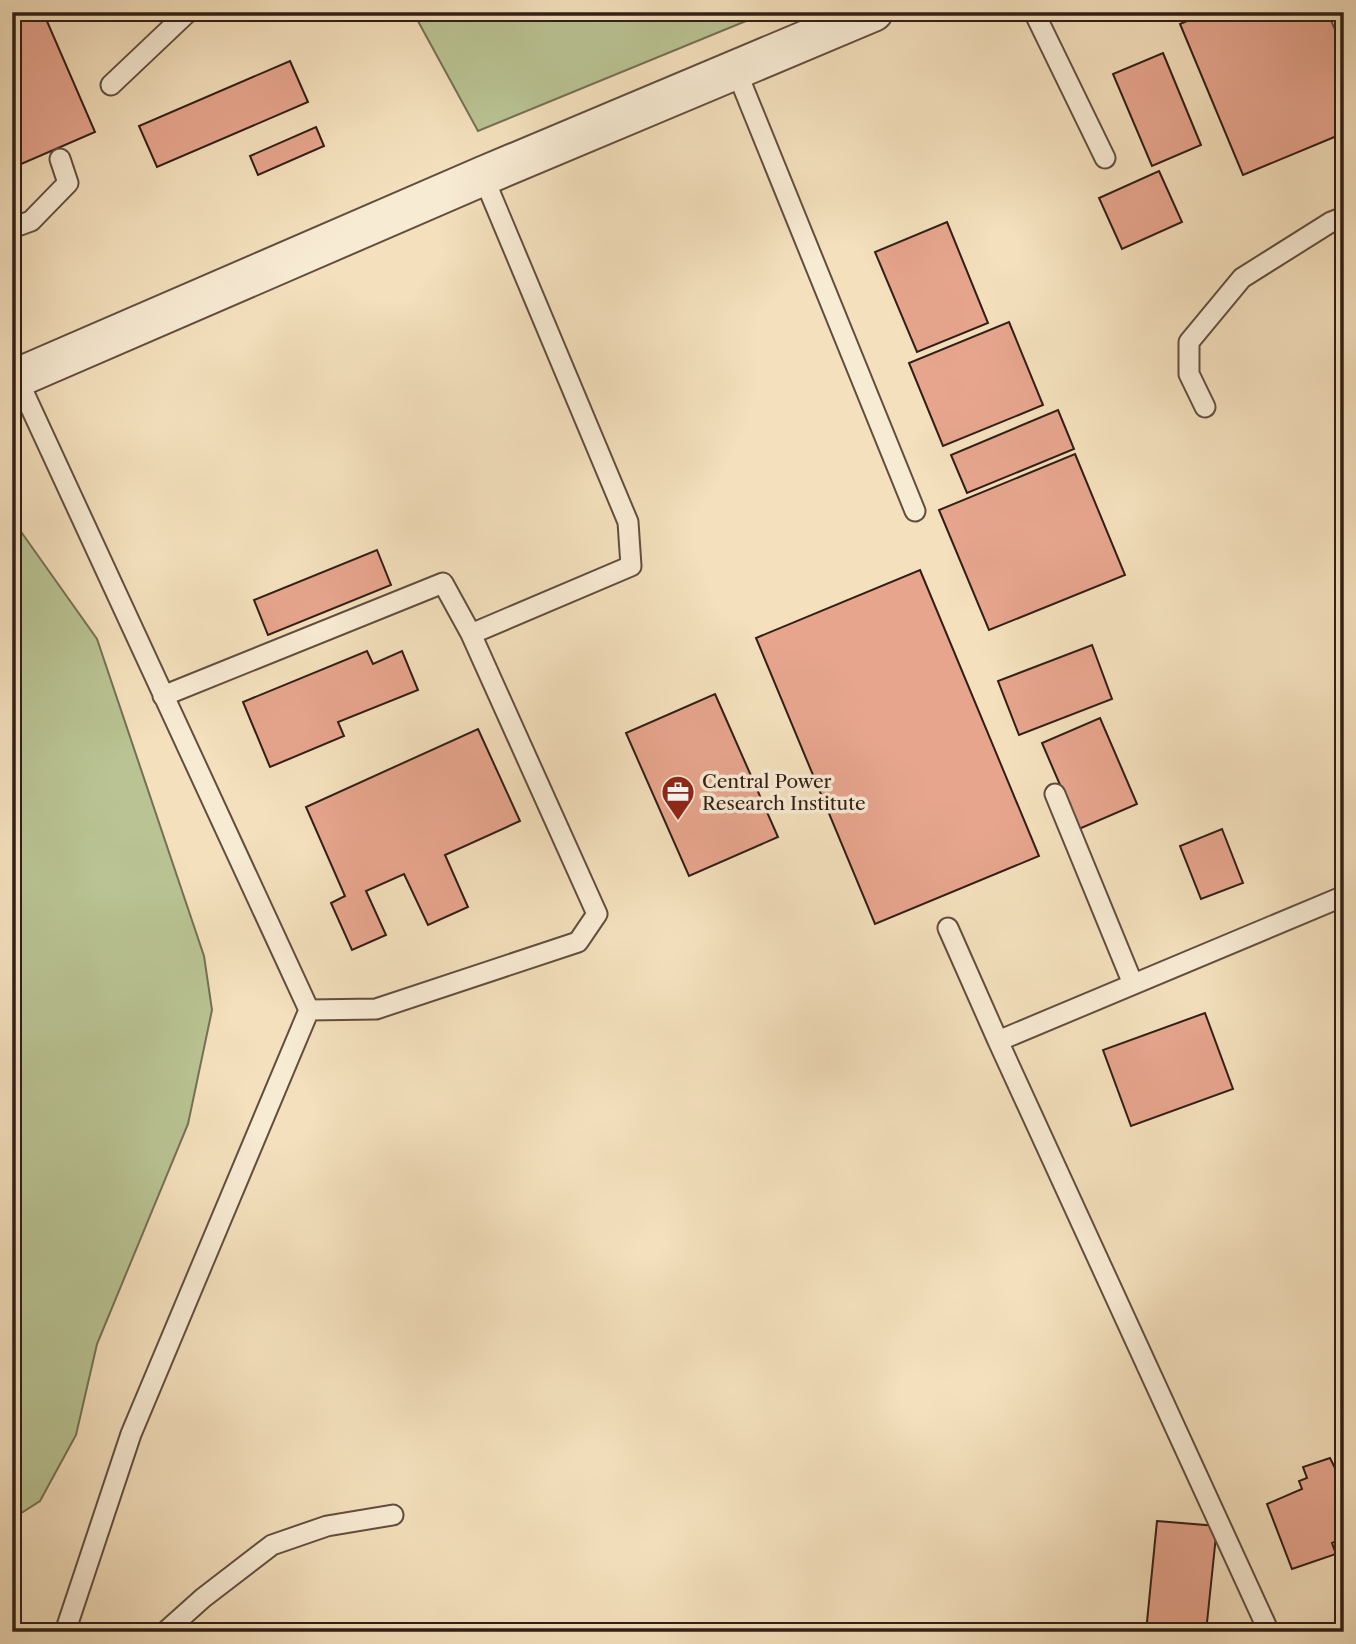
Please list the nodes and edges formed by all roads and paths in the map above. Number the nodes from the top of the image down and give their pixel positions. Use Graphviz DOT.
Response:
graph roads {
  1 [pos="188,12"];
  2 [pos="873,12"];
  3 [pos="1034,12"];
  4 [pos="1339,12"];
  5 [pos="1344,24"];
  6 [pos="736,70"];
  7 [pos="111,85"];
  8 [pos="1105,158"];
  9 [pos="60,159"];
  10 [pos="483,176"];
  11 [pos="1344,216"];
  12 [pos="12,228"];
  13 [pos="15,379"];
  14 [pos="1205,407"];
  15 [pos="915,511"];
  16 [pos="471,634"];
  17 [pos="163,696"];
  18 [pos="1055,794"];
  19 [pos="1344,896"];
  20 [pos="948,928"];
  21 [pos="1133,984"];
  22 [pos="309,1010"];
  23 [pos="998,1041"];
  24 [pos="394,1515"];
  25 [pos="65,1632"];
  26 [pos="165,1632"];
  27 [pos="1269,1632"];
  1 -- 7 [label="lane"];
  2 -- 6 [label="street"];
  3 -- 8 [label="lane"];
  4 -- 5 [label="lane"];
  6 -- 10 [label="street"];
  6 -- 15 [label="lane"];
  9 -- 12 [label="lane"];
  10 -- 13 [label="street"];
  10 -- 16 [label="lane"];
  11 -- 14 [label="lane"];
  13 -- 17 [label="lane"];
  16 -- 17 [label="lane"];
  16 -- 22 [label="lane"];
  17 -- 22 [label="lane"];
  18 -- 21 [label="lane"];
  19 -- 21 [label="lane"];
  20 -- 23 [label="lane"];
  21 -- 23 [label="lane"];
  22 -- 25 [label="lane"];
  23 -- 27 [label="lane"];
  24 -- 26 [label="lane"];
}
